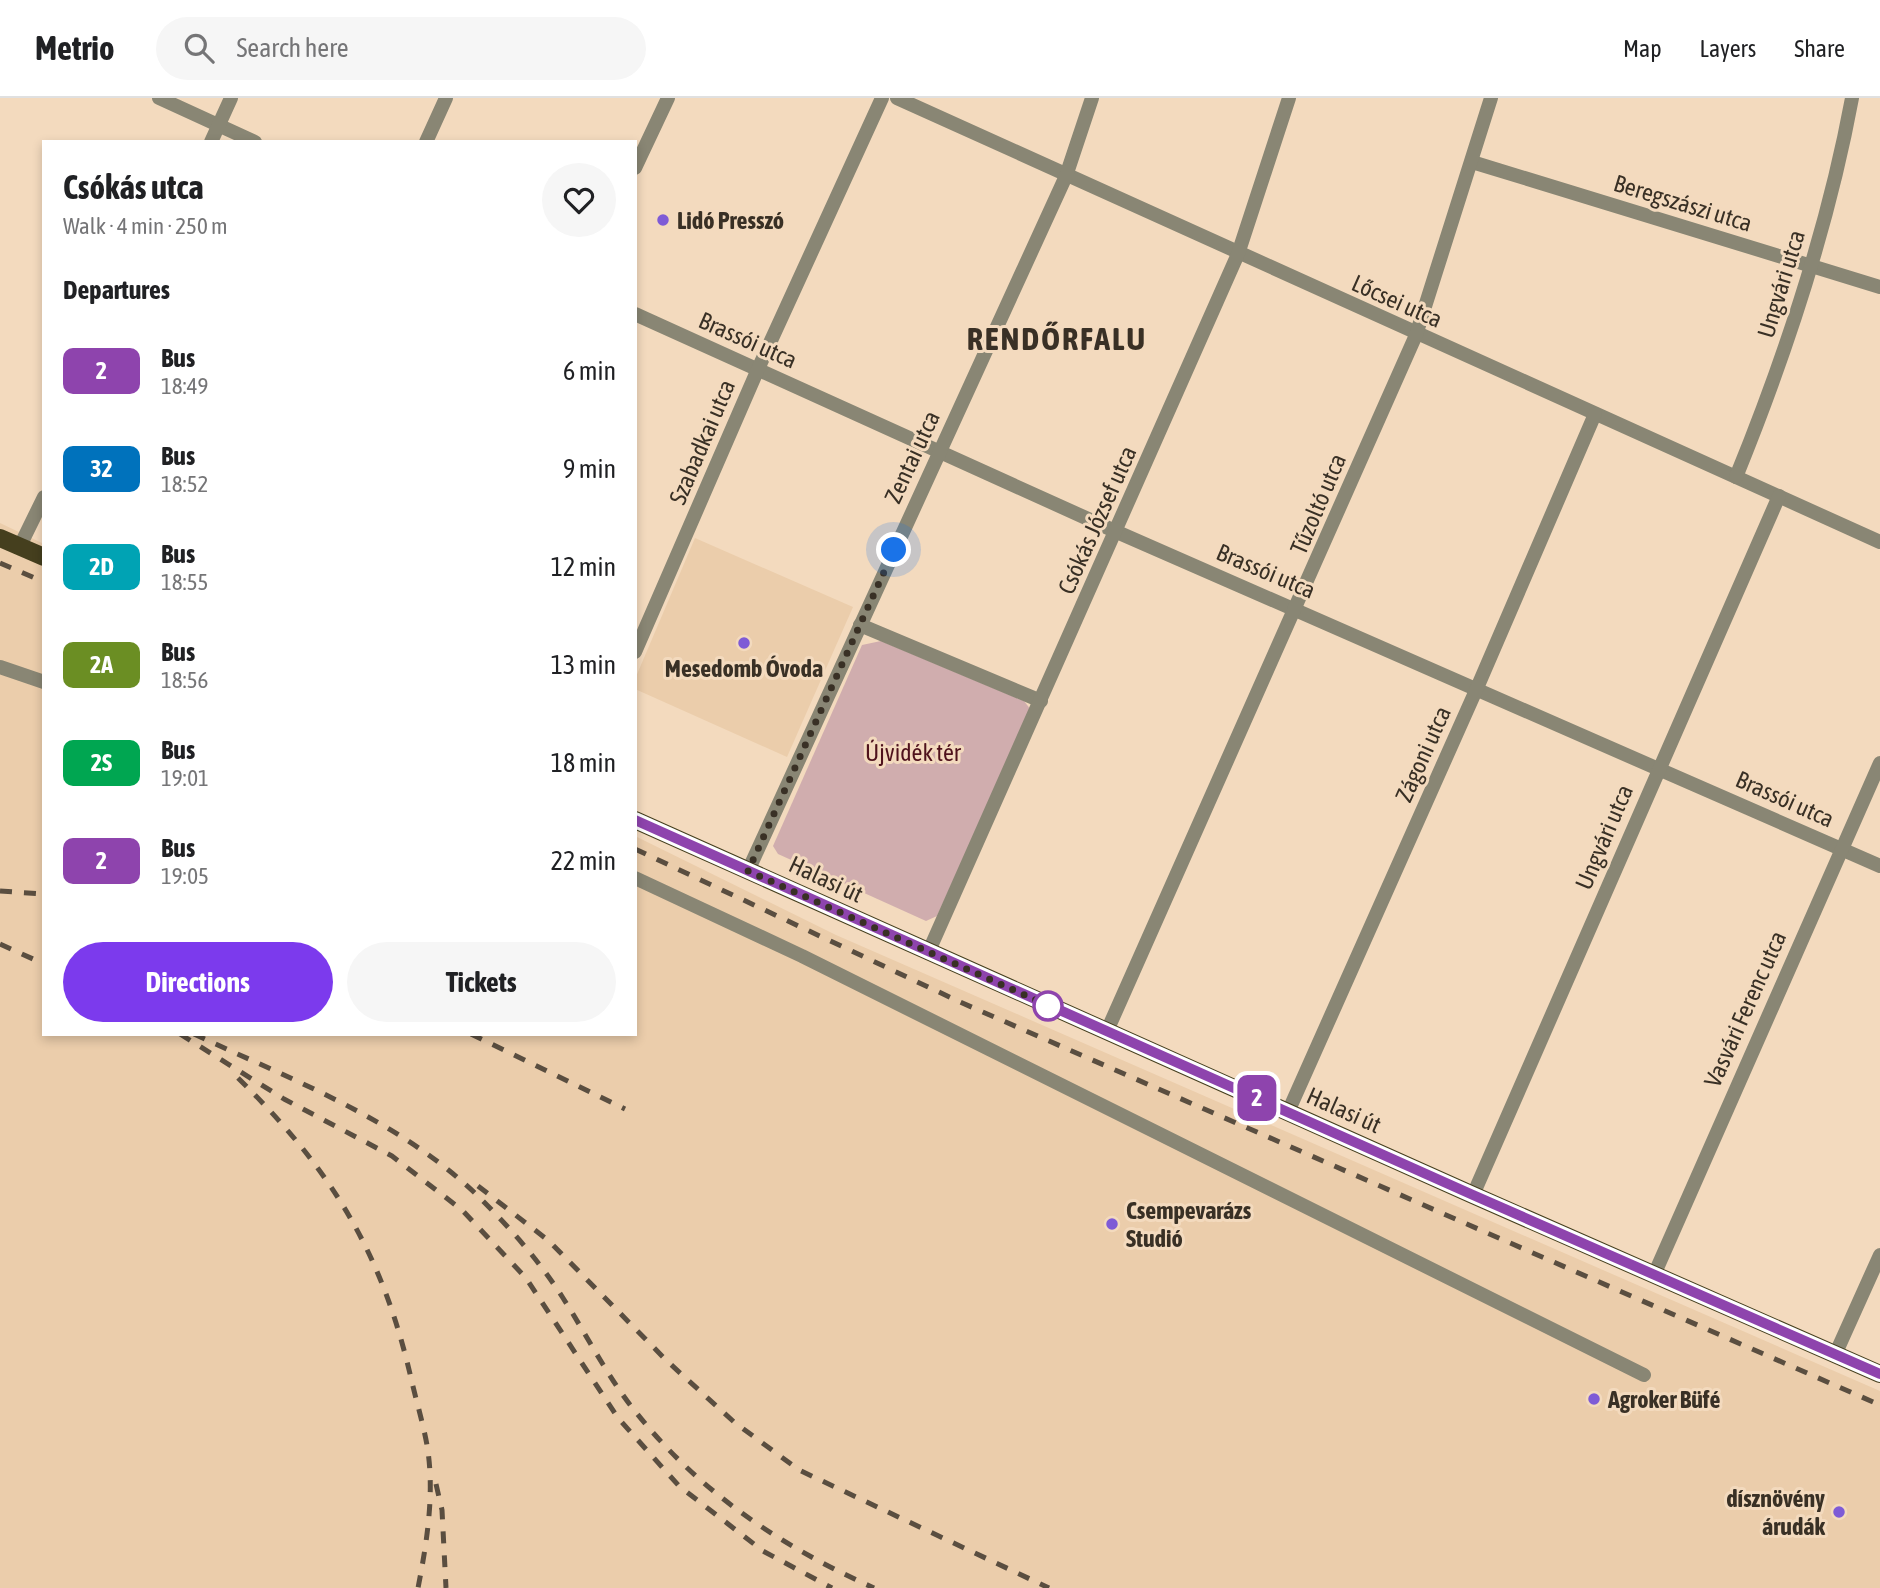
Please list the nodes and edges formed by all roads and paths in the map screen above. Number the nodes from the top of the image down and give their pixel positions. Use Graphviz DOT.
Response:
graph roads {
  1 [pos="159,98"];
  2 [pos="231,98"];
  3 [pos="446,98"];
  4 [pos="667,98"];
  5 [pos="882,98"];
  6 [pos="897,98"];
  7 [pos="1092,98"];
  8 [pos="1289,98"];
  9 [pos="1491,98"];
  10 [pos="1852,98"];
  11 [pos="218,125"];
  12 [pos="212,140"];
  13 [pos="251,140"];
  14 [pos="427,140"];
  15 [pos="1472,162"];
  16 [pos="637,164"];
  17 [pos="1066,176"];
  18 [pos="1238,254"];
  19 [pos="1811,267"];
  20 [pos="1880,287"];
  21 [pos="637,315"];
  22 [pos="1416,335"];
  23 [pos="758,369"];
  24 [pos="1595,414"];
  25 [pos="939,451"];
  26 [pos="1736,477"];
  27 [pos="1779,496"];
  28 [pos="42,500"];
  29 [pos="1117,532"];
  30 [pos="0,538"];
  31 [pos="1880,542"];
  32 [pos="20,546"];
  33 [pos="42,555"];
  34 [pos="1297,609"];
  35 [pos="860,625"];
  36 [pos="637,647"];
  37 [pos="0,667"];
  38 [pos="42,681"];
  39 [pos="1477,688"];
  40 [pos="1041,701"];
  41 [pos="1880,762"];
  42 [pos="1658,769"];
  43 [pos="637,821"];
  44 [pos="1840,848"];
  45 [pos="1880,866"];
  46 [pos="748,871"];
  47 [pos="637,879"];
  48 [pos="928,953"];
  49 [pos="1107,1031"];
  50 [pos="1288,1112"];
  51 [pos="1473,1195"];
  52 [pos="1880,1255"];
  53 [pos="1654,1275"];
  54 [pos="1835,1355"];
  55 [pos="1880,1374"];
  56 [pos="1644,1375"];
  1 -- 11 [label="street"];
  2 -- 11 [label="street"];
  3 -- 14 [label="street"];
  4 -- 16 [label="street"];
  5 -- 23 [label="street, Szabadkai utca"];
  6 -- 17 [label="street, Lőcsei utca"];
  7 -- 17 [label="street, Zentai utca"];
  8 -- 18 [label="street, Csókás József utca"];
  9 -- 15 [label="street, Tűzoltó utca"];
  10 -- 19 [label="street, Ungvári utca"];
  11 -- 12 [label="street"];
  11 -- 13 [label="street"];
  15 -- 19 [label="street, Beregszászi utca"];
  15 -- 22 [label="street, Tűzoltó utca"];
  17 -- 18 [label="street, Lőcsei utca"];
  17 -- 25 [label="street, Zentai utca"];
  18 -- 22 [label="street, Lőcsei utca"];
  18 -- 29 [label="street, Csókás József utca"];
  19 -- 20 [label="street, Beregszászi utca"];
  19 -- 26 [label="street, Ungvári utca"];
  21 -- 23 [label="street, Brassói utca"];
  22 -- 24 [label="street, Lőcsei utca"];
  22 -- 34 [label="street, Tűzoltó utca"];
  23 -- 25 [label="street, Brassói utca"];
  23 -- 36 [label="street, Szabadkai utca"];
  24 -- 26 [label="street, Lőcsei utca"];
  24 -- 39 [label="street, Zágoni utca"];
  25 -- 29 [label="street, Brassói utca"];
  25 -- 35 [label="street, Zentai utca"];
  26 -- 27 [label="street, Lőcsei utca"];
  27 -- 31 [label="street, Lőcsei utca"];
  27 -- 42 [label="street, Ungvári utca"];
  28 -- 32 [label="street"];
  29 -- 34 [label="street, Brassói utca"];
  29 -- 40 [label="street, Csókás József utca"];
  30 -- 32 [label="main road"];
  32 -- 33 [label="main road"];
  34 -- 39 [label="street, Brassói utca"];
  34 -- 49 [label="street, Tűzoltó utca"];
  35 -- 40 [label="street"];
  35 -- 46 [label="street, Zentai utca"];
  37 -- 38 [label="street"];
  39 -- 42 [label="street, Brassói utca"];
  39 -- 50 [label="street, Zágoni utca"];
  40 -- 48 [label="street, Csókás József utca"];
  41 -- 44 [label="street, Vasvári Ferenc utca"];
  42 -- 44 [label="street, Brassói utca"];
  42 -- 51 [label="street, Ungvári utca"];
  43 -- 46 [label="main road, Halasi út"];
  44 -- 45 [label="street, Brassói utca"];
  44 -- 53 [label="street, Vasvári Ferenc utca"];
  46 -- 48 [label="main road, Halasi út"];
  47 -- 56 [label="street"];
  48 -- 49 [label="main road, Halasi út"];
  49 -- 50 [label="main road, Halasi út"];
  50 -- 51 [label="main road, Halasi út"];
  51 -- 53 [label="main road, Halasi út"];
  52 -- 54 [label="street"];
  53 -- 54 [label="main road, Halasi út"];
  54 -- 55 [label="main road, Halasi út"];
}
